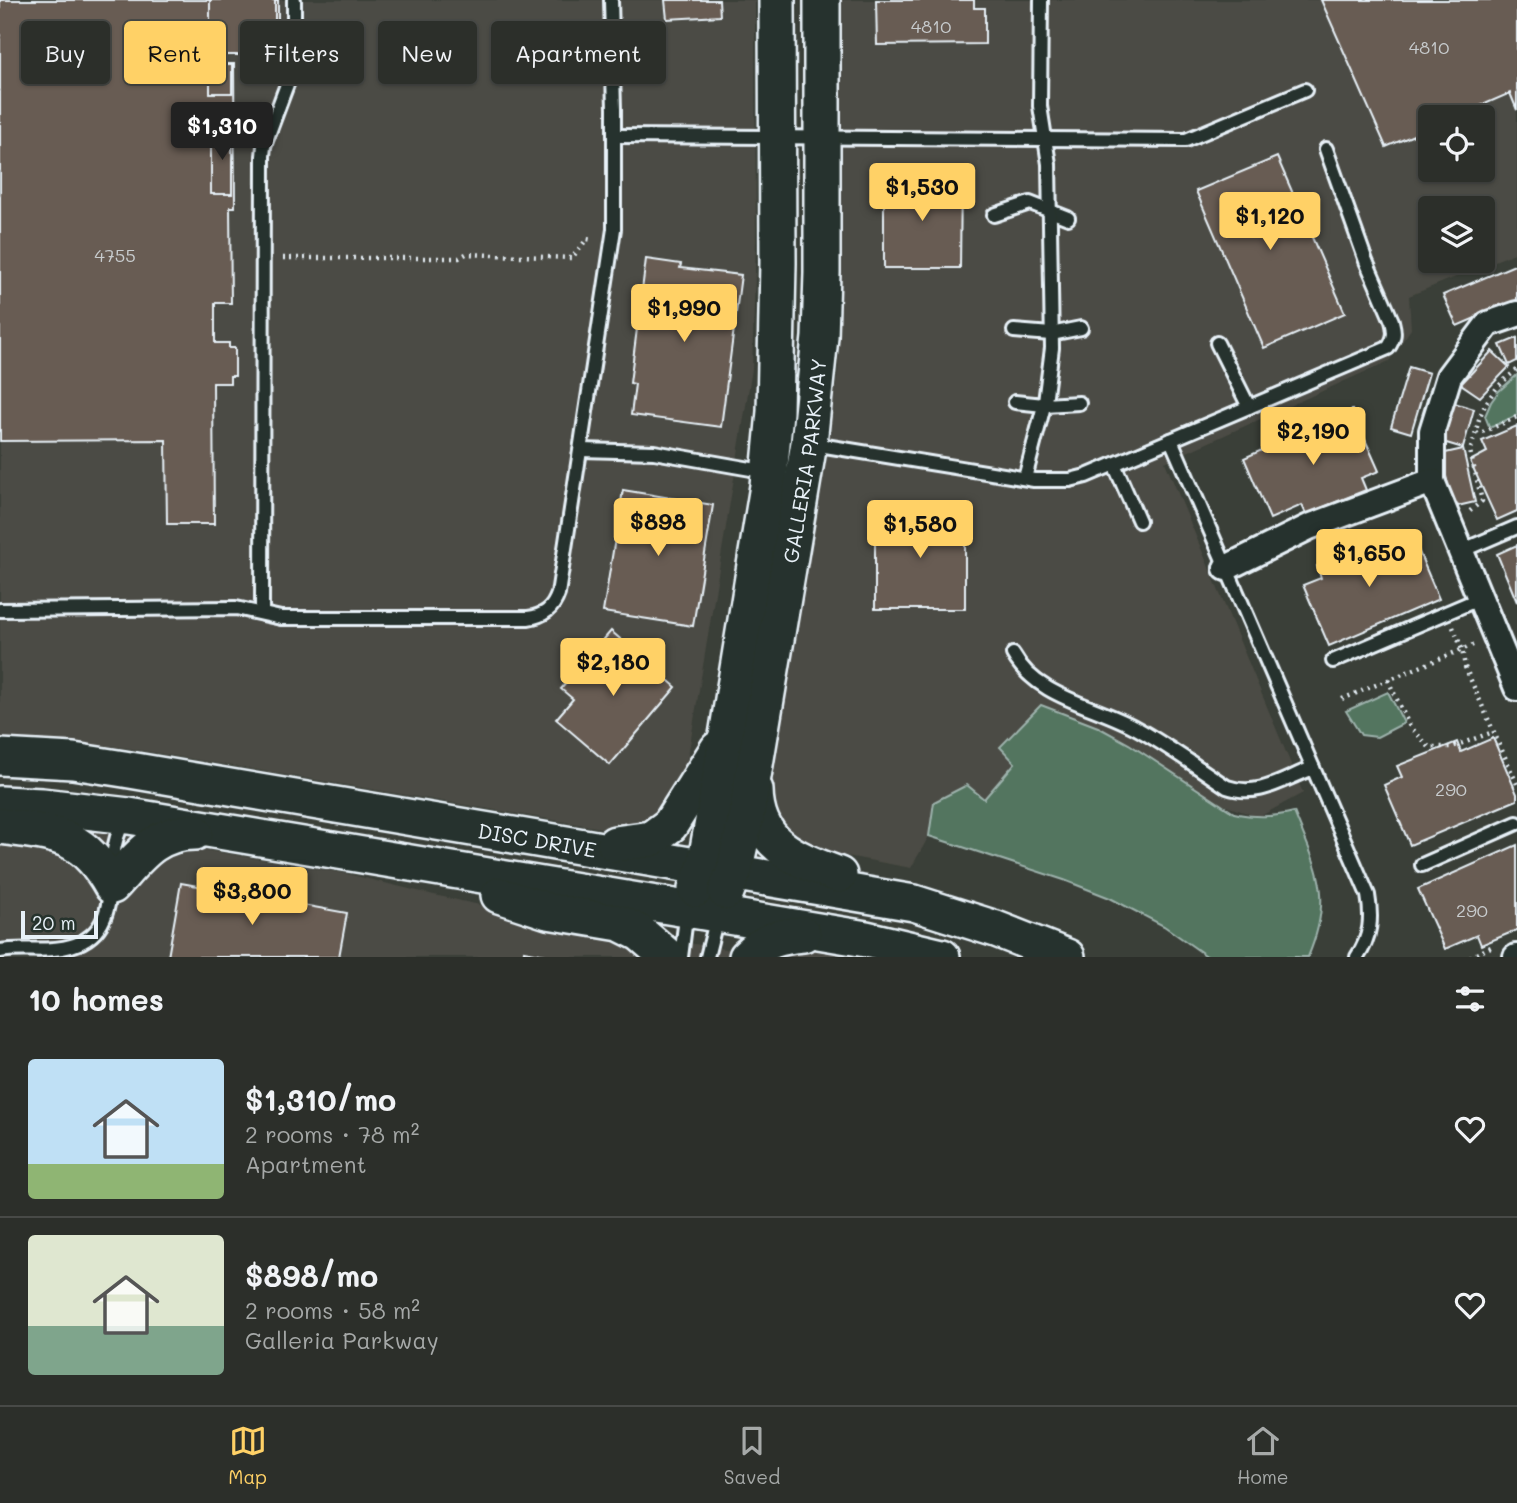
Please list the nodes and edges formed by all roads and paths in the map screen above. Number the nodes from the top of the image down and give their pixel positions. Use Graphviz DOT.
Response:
graph roads {
  1 [pos="294,0"];
  2 [pos="611,0"];
  3 [pos="778,0"];
  4 [pos="822,0"];
  5 [pos="1041,0"];
  6 [pos="1305,90"];
  7 [pos="615,136"];
  8 [pos="778,136"];
  9 [pos="822,137"];
  10 [pos="1045,138"];
  11 [pos="1326,149"];
  12 [pos="1049,211"];
  13 [pos="994,215"];
  14 [pos="1068,218"];
  15 [pos="593,240"];
  16 [pos="283,258"];
  17 [pos="1517,314"];
  18 [pos="1082,328"];
  19 [pos="1014,331"];
  20 [pos="1051,334"];
  21 [pos="1217,343"];
  22 [pos="1517,370"];
  23 [pos="1015,402"];
  24 [pos="1079,402"];
  25 [pos="1044,405"];
  26 [pos="1249,407"];
  27 [pos="1517,417"];
  28 [pos="1476,432"];
  29 [pos="1171,440"];
  30 [pos="809,443"];
  31 [pos="581,450"];
  32 [pos="1114,464"];
  33 [pos="769,472"];
  34 [pos="1025,478"];
  35 [pos="1432,481"];
  36 [pos="1482,501"];
  37 [pos="1139,521"];
  38 [pos="1517,527"];
  39 [pos="1461,551"];
  40 [pos="1226,568"];
  41 [pos="1480,598"];
  42 [pos="0,610"];
  43 [pos="262,613"];
  44 [pos="1452,626"];
  45 [pos="1474,645"];
  46 [pos="1462,649"];
  47 [pos="1013,654"];
  48 [pos="1333,661"];
  49 [pos="1388,680"];
  50 [pos="1516,681"];
  51 [pos="1342,699"];
  52 [pos="1493,732"];
  53 [pos="743,736"];
  54 [pos="0,757"];
  55 [pos="1314,768"];
  56 [pos="1517,784"];
  57 [pos="0,804"];
  58 [pos="398,815"];
  59 [pos="129,816"];
  60 [pos="1517,823"];
  61 [pos="0,826"];
  62 [pos="226,833"];
  63 [pos="586,846"];
  64 [pos="1422,865"];
  65 [pos="424,866"];
  66 [pos="720,869"];
  67 [pos="112,886"];
  68 [pos="914,903"];
  69 [pos="702,912"];
  70 [pos="841,935"];
  71 [pos="0,951"];
  72 [pos="668,957"];
  73 [pos="681,957"];
  74 [pos="707,957"];
  75 [pos="747,957"];
  76 [pos="942,957"];
  77 [pos="1067,957"];
  78 [pos="1357,957"];
  1 -- 43 [label="lane"];
  2 -- 7 [label="lane"];
  3 -- 8 [label="main road, GALLERIA PARKWAY"];
  4 -- 9 [label="main road, GALLERIA PARKWAY"];
  5 -- 10 [label="lane"];
  6 -- 10 [label="lane"];
  7 -- 8 [label="lane"];
  7 -- 31 [label="lane"];
  8 -- 9 [label="lane"];
  8 -- 33 [label="main road, GALLERIA PARKWAY"];
  9 -- 10 [label="lane"];
  9 -- 30 [label="main road, GALLERIA PARKWAY"];
  10 -- 12 [label="lane"];
  11 -- 26 [label="lane"];
  12 -- 13 [label="lane"];
  12 -- 14 [label="lane"];
  12 -- 20 [label="lane"];
  15 -- 16 [label="path"];
  17 -- 35 [label="street"];
  18 -- 20 [label="lane"];
  19 -- 20 [label="lane"];
  20 -- 25 [label="lane"];
  21 -- 26 [label="lane"];
  22 -- 28 [label="path"];
  23 -- 25 [label="lane"];
  24 -- 25 [label="lane"];
  25 -- 34 [label="lane"];
  26 -- 29 [label="lane"];
  27 -- 28 [label="path"];
  28 -- 36 [label="path"];
  29 -- 32 [label="lane"];
  29 -- 40 [label="lane"];
  30 -- 34 [label="lane"];
  30 -- 53 [label="main road, GALLERIA PARKWAY"];
  31 -- 33 [label="lane"];
  31 -- 43 [label="lane"];
  32 -- 34 [label="lane"];
  32 -- 37 [label="lane"];
  33 -- 53 [label="main road, GALLERIA PARKWAY"];
  35 -- 39 [label="street"];
  35 -- 40 [label="street"];
  38 -- 39 [label="lane"];
  39 -- 41 [label="street"];
  40 -- 55 [label="lane"];
  41 -- 48 [label="lane"];
  41 -- 50 [label="street"];
  42 -- 43 [label="lane"];
  44 -- 46 [label="path"];
  45 -- 46 [label="path"];
  46 -- 49 [label="path"];
  46 -- 52 [label="path"];
  47 -- 55 [label="lane"];
  49 -- 51 [label="path"];
  49 -- 52 [label="path"];
  52 -- 56 [label="path"];
  53 -- 63 [label="main road"];
  53 -- 66 [label="main road, GALLERIA PARKWAY"];
  53 -- 68 [label="main road"];
  54 -- 58 [label="main road, DISC DRIVE"];
  55 -- 78 [label="lane"];
  57 -- 59 [label="main road"];
  58 -- 59 [label="main road"];
  58 -- 63 [label="main road, DISC DRIVE"];
  59 -- 62 [label="main road"];
  59 -- 67 [label="lane"];
  60 -- 64 [label="lane"];
  61 -- 67 [label="main road"];
  62 -- 65 [label="main road"];
  62 -- 67 [label="main road"];
  63 -- 66 [label="main road, DISC DRIVE"];
  65 -- 69 [label="main road"];
  65 -- 72 [label="main road"];
  66 -- 68 [label="main road, DISC DRIVE"];
  66 -- 69 [label="main road, GALLERIA PARKWAY"];
  67 -- 71 [label="lane"];
  68 -- 77 [label="main road, DISC DRIVE"];
  69 -- 70 [label="main road"];
  69 -- 73 [label="lane"];
  69 -- 74 [label="lane"];
  70 -- 75 [label="main road"];
  70 -- 76 [label="main road"];
}
